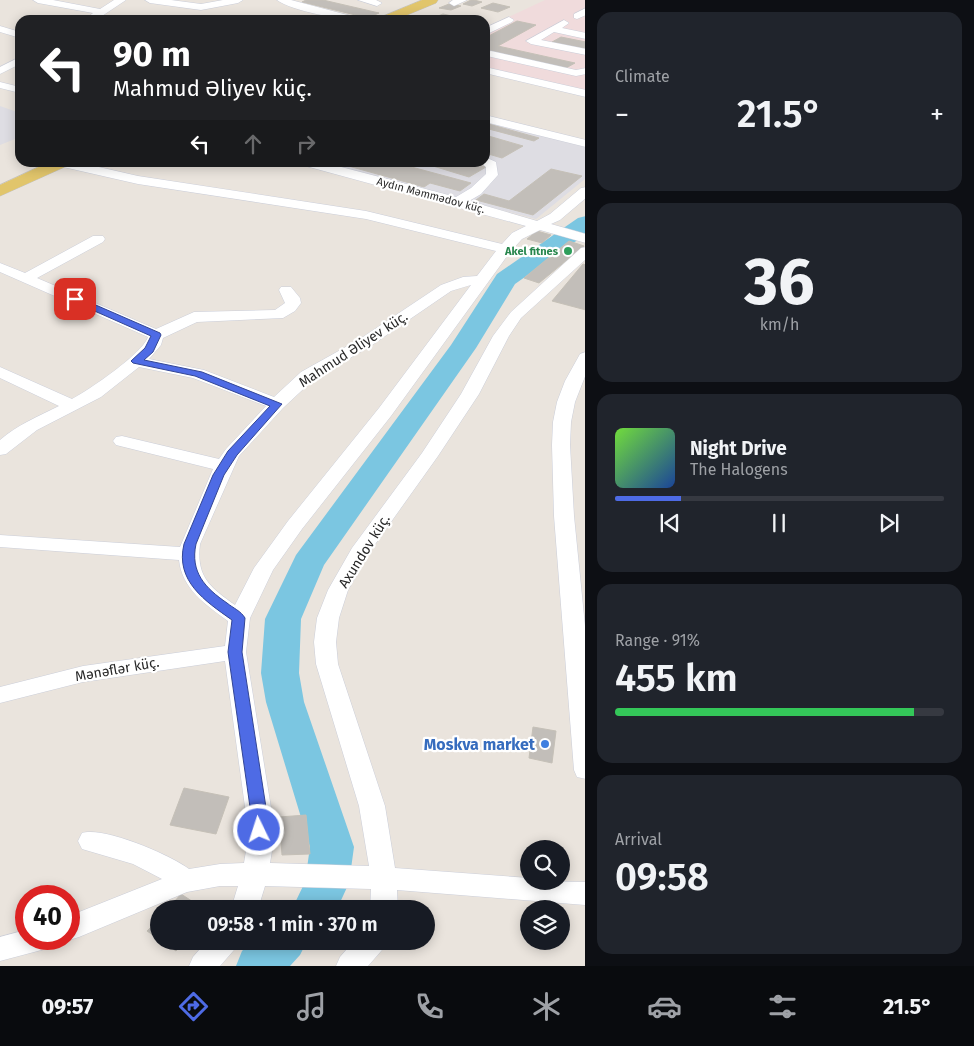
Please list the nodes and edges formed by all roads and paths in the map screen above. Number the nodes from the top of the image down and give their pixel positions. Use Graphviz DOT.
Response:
graph roads {
  1 [pos="38,0"];
  2 [pos="121,0"];
  3 [pos="150,0"];
  4 [pos="238,0"];
  5 [pos="363,0"];
  6 [pos="432,0"];
  7 [pos="290,1"];
  8 [pos="377,3"];
  9 [pos="101,12"];
  10 [pos="96,15"];
  11 [pos="339,15"];
  12 [pos="398,15"];
  13 [pos="509,20"];
  14 [pos="564,23"];
  15 [pos="0,29"];
  16 [pos="553,29"];
  17 [pos="490,30"];
  18 [pos="15,34"];
  19 [pos="585,36"];
  20 [pos="531,41"];
  21 [pos="585,52"];
  22 [pos="491,54"];
  23 [pos="585,58"];
  24 [pos="15,63"];
  25 [pos="0,71"];
  26 [pos="490,71"];
  27 [pos="585,71"];
  28 [pos="0,85"];
  29 [pos="15,89"];
  30 [pos="585,94"];
  31 [pos="490,119"];
  32 [pos="585,144"];
  33 [pos="490,164"];
  34 [pos="54,167"];
  35 [pos="81,167"];
  36 [pos="325,167"];
  37 [pos="0,191"];
  38 [pos="585,191"];
  39 [pos="458,202"];
  40 [pos="547,227"];
  41 [pos="98,239"];
  42 [pos="584,243"];
  43 [pos="505,249"];
  44 [pos="0,266"];
  45 [pos="26,278"];
  46 [pos="481,281"];
  47 [pos="286,290"];
  48 [pos="156,335"];
  49 [pos="585,357"];
  50 [pos="136,361"];
  51 [pos="0,372"];
  52 [pos="579,382"];
  53 [pos="277,404"];
  54 [pos="73,406"];
  55 [pos="122,441"];
  56 [pos="0,450"];
  57 [pos="224,466"];
  58 [pos="0,541"];
  59 [pos="188,554"];
  60 [pos="239,618"];
  61 [pos="235,652"];
  62 [pos="582,688"];
  63 [pos="0,695"];
  64 [pos="585,770"];
  65 [pos="92,841"];
  66 [pos="255,874"];
  67 [pos="372,878"];
  68 [pos="185,881"];
  69 [pos="585,894"];
  70 [pos="247,900"];
  71 [pos="381,900"];
  72 [pos="80,924"];
  73 [pos="15,945"];
  74 [pos="0,949"];
  75 [pos="216,950"];
  76 [pos="364,950"];
  77 [pos="203,966"];
  78 [pos="350,966"];
  1 -- 9 [label="street"];
  2 -- 9 [label="street"];
  3 -- 4 [label="street"];
  5 -- 8 [label="street"];
  6 -- 12 [label="main road"];
  7 -- 11 [label="street"];
  9 -- 10 [label="street"];
  13 -- 17 [label="street"];
  14 -- 16 [label="street"];
  15 -- 18 [label="street"];
  16 -- 19 [label="street"];
  16 -- 20 [label="street"];
  20 -- 21 [label="street"];
  20 -- 23 [label="street"];
  22 -- 27 [label="street"];
  24 -- 25 [label="street"];
  26 -- 30 [label="street"];
  28 -- 29 [label="street"];
  31 -- 32 [label="street"];
  33 -- 39 [label="street"];
  34 -- 37 [label="main road"];
  35 -- 43 [label="street"];
  36 -- 39 [label="street, Aydın Məmmədov küç."];
  38 -- 40 [label="street"];
  39 -- 40 [label="street, Aydın Məmmədov küç."];
  40 -- 42 [label="street"];
  40 -- 43 [label="street"];
  41 -- 45 [label="street"];
  42 -- 67 [label="street, Axundov küç."];
  43 -- 46 [label="street"];
  44 -- 45 [label="street"];
  45 -- 48 [label="street"];
  46 -- 53 [label="street, Mahmud Əliyev küç."];
  46 -- 60 [label="street"];
  47 -- 48 [label="street"];
  48 -- 50 [label="street"];
  49 -- 52 [label="street"];
  50 -- 53 [label="street"];
  50 -- 54 [label="street"];
  51 -- 54 [label="street"];
  52 -- 62 [label="street"];
  53 -- 57 [label="street, Mahmud Əliyev küç."];
  54 -- 56 [label="street"];
  55 -- 57 [label="street"];
  57 -- 59 [label="street, Mahmud Əliyev küç."];
  58 -- 59 [label="street"];
  59 -- 60 [label="street"];
  60 -- 61 [label="street"];
  61 -- 63 [label="street, Mənəflər küç."];
  61 -- 66 [label="street"];
  62 -- 64 [label="street"];
  65 -- 68 [label="street"];
  66 -- 67 [label="street"];
  66 -- 68 [label="street"];
  66 -- 70 [label="street"];
  67 -- 69 [label="street"];
  67 -- 71 [label="street, Axundov küç."];
  68 -- 72 [label="street"];
  73 -- 74 [label="street"];
  75 -- 77 [label="street"];
  76 -- 78 [label="street"];
}
